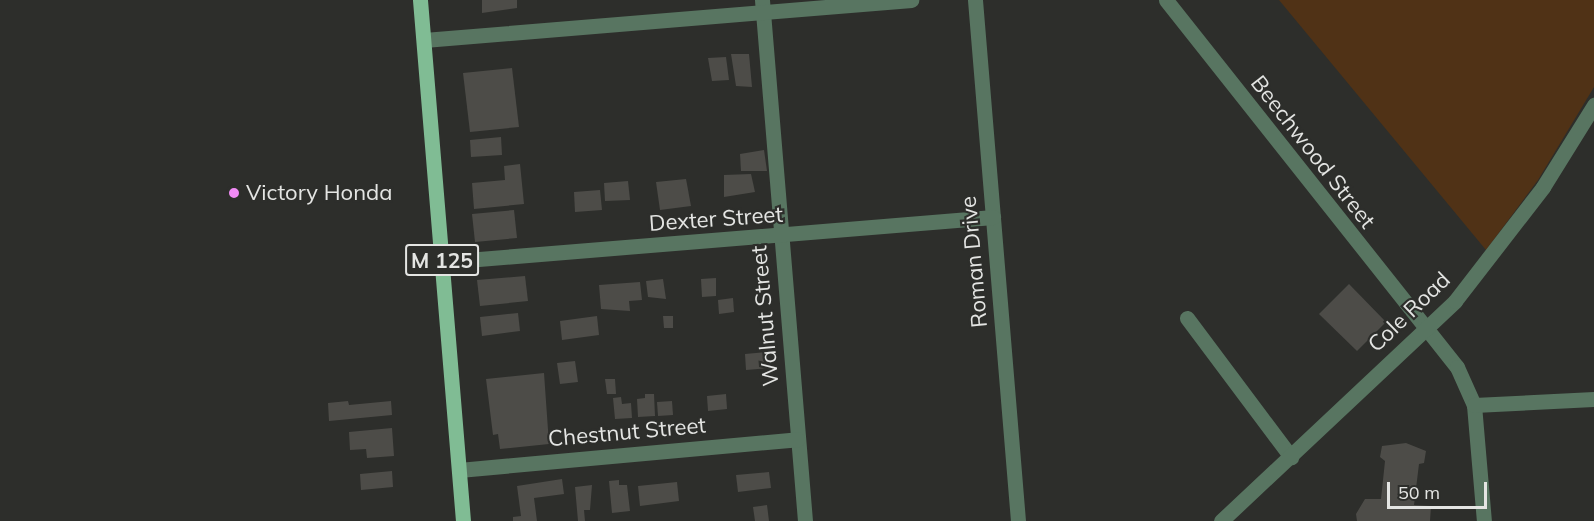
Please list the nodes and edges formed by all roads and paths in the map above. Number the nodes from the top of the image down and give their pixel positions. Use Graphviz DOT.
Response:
graph roads {
  1 [pos="420,0"];
  2 [pos="911,0"];
  3 [pos="975,0"];
  4 [pos="1166,0"];
  5 [pos="763,6"];
  6 [pos="424,40"];
  7 [pos="1594,105"];
  8 [pos="993,217"];
  9 [pos="781,237"];
  10 [pos="442,262"];
  11 [pos="1186,318"];
  12 [pos="1426,330"];
  13 [pos="1594,399"];
  14 [pos="1474,405"];
  15 [pos="798,438"];
  16 [pos="1291,457"];
  17 [pos="459,470"];
  18 [pos="463,521"];
  19 [pos="805,521"];
  20 [pos="1018,521"];
  21 [pos="1221,521"];
  22 [pos="1484,521"];
  1 -- 6 [label="main road, M 125"];
  2 -- 5 [label="street"];
  3 -- 8 [label="street, Roman Drive"];
  4 -- 12 [label="street, Beechwood Street"];
  5 -- 6 [label="street"];
  5 -- 9 [label="street, Walnut Street"];
  6 -- 10 [label="main road, M 125"];
  7 -- 12 [label="street, Cole Road"];
  8 -- 9 [label="street, Dexter Street"];
  8 -- 20 [label="street, Roman Drive"];
  9 -- 10 [label="street, Dexter Street"];
  9 -- 15 [label="street, Walnut Street"];
  10 -- 17 [label="main road, M 125"];
  11 -- 16 [label="street"];
  12 -- 14 [label="street, Beechwood Street"];
  12 -- 16 [label="street, Cole Road"];
  13 -- 14 [label="street"];
  14 -- 22 [label="street, Beechwood Street"];
  15 -- 17 [label="street, Chestnut Street"];
  15 -- 19 [label="street, Walnut Street"];
  16 -- 21 [label="street, Cole Road"];
  17 -- 18 [label="main road, M 125"];
}
